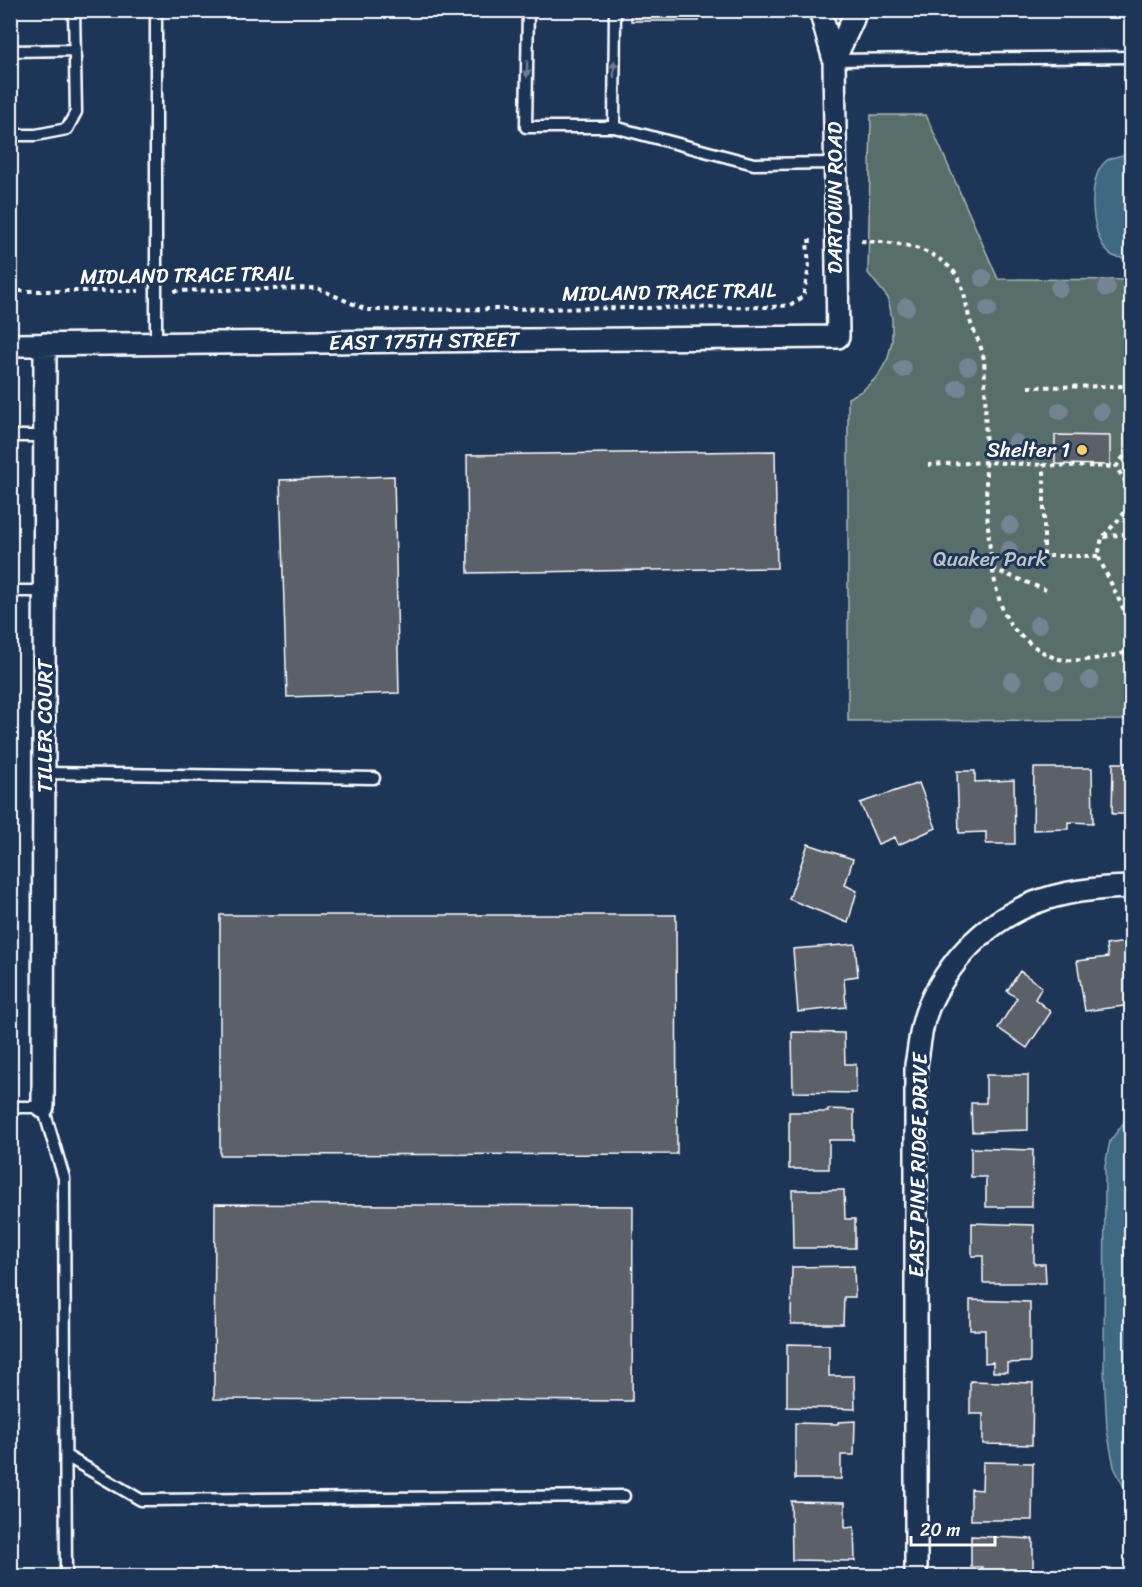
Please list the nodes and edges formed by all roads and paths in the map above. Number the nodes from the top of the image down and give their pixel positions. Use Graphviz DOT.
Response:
graph roads {
  1 [pos="74,10"];
  2 [pos="156,10"];
  3 [pos="528,10"];
  4 [pos="615,10"];
  5 [pos="820,10"];
  6 [pos="853,10"];
  7 [pos="75,50"];
  8 [pos="10,51"];
  9 [pos="1131,57"];
  10 [pos="834,60"];
  11 [pos="614,127"];
  12 [pos="10,135"];
  13 [pos="835,163"];
  14 [pos="834,241"];
  15 [pos="10,291"];
  16 [pos="157,291"];
  17 [pos="838,337"];
  18 [pos="156,343"];
  19 [pos="45,344"];
  20 [pos="10,345"];
  21 [pos="1131,386"];
  22 [pos="1028,387"];
  23 [pos="10,436"];
  24 [pos="45,436"];
  25 [pos="1131,453"];
  26 [pos="986,462"];
  27 [pos="928,465"];
  28 [pos="1044,465"];
  29 [pos="1116,467"];
  30 [pos="1131,533"];
  31 [pos="1103,537"];
  32 [pos="1098,556"];
  33 [pos="967,560"];
  34 [pos="995,571"];
  35 [pos="1046,590"];
  36 [pos="10,591"];
  37 [pos="44,591"];
  38 [pos="1131,627"];
  39 [pos="1131,651"];
  40 [pos="46,773"];
  41 [pos="374,778"];
  42 [pos="1131,887"];
  43 [pos="10,1107"];
  44 [pos="43,1107"];
  45 [pos="66,1456"];
  46 [pos="624,1496"];
  47 [pos="66,1576"];
  48 [pos="916,1576"];
  1 -- 7 [label="lane"];
  2 -- 16 [label="lane"];
  3 -- 11 [label="lane, one-way"];
  11 -- 4 [label="lane, one-way"];
  5 -- 10 [label="street, DARTOWN ROAD"];
  6 -- 10 [label="street, DARTOWN ROAD"];
  7 -- 8 [label="lane"];
  7 -- 12 [label="lane"];
  9 -- 10 [label="lane"];
  10 -- 13 [label="street, DARTOWN ROAD"];
  11 -- 13 [label="lane"];
  13 -- 14 [label="street, DARTOWN ROAD"];
  14 -- 16 [label="path, MIDLAND TRACE TRAIL"];
  14 -- 17 [label="street, DARTOWN ROAD"];
  14 -- 26 [label="path, MIDLAND TRACE TRAIL"];
  15 -- 16 [label="path, MIDLAND TRACE TRAIL"];
  16 -- 18 [label="lane"];
  17 -- 18 [label="street, EAST 175TH STREET"];
  18 -- 19 [label="street, EAST 175TH STREET"];
  19 -- 20 [label="street, EAST 175TH STREET"];
  19 -- 24 [label="street, TILLER COURT"];
  21 -- 22 [label="path"];
  23 -- 24 [label="lane"];
  24 -- 37 [label="street, TILLER COURT"];
  25 -- 29 [label="path"];
  26 -- 27 [label="path"];
  26 -- 28 [label="path"];
  26 -- 34 [label="path, MIDLAND TRACE TRAIL"];
  28 -- 29 [label="path"];
  28 -- 32 [label="path"];
  29 -- 31 [label="path"];
  30 -- 31 [label="path"];
  31 -- 32 [label="path"];
  32 -- 38 [label="path"];
  33 -- 34 [label="path"];
  34 -- 35 [label="path"];
  34 -- 39 [label="path, MIDLAND TRACE TRAIL"];
  36 -- 37 [label="lane"];
  37 -- 40 [label="street, TILLER COURT"];
  40 -- 41 [label="lane"];
  40 -- 44 [label="street, TILLER COURT"];
  42 -- 48 [label="street, EAST PINE RIDGE DRIVE"];
  43 -- 44 [label="lane"];
  44 -- 45 [label="lane"];
  45 -- 46 [label="lane"];
  45 -- 47 [label="lane"];
}
